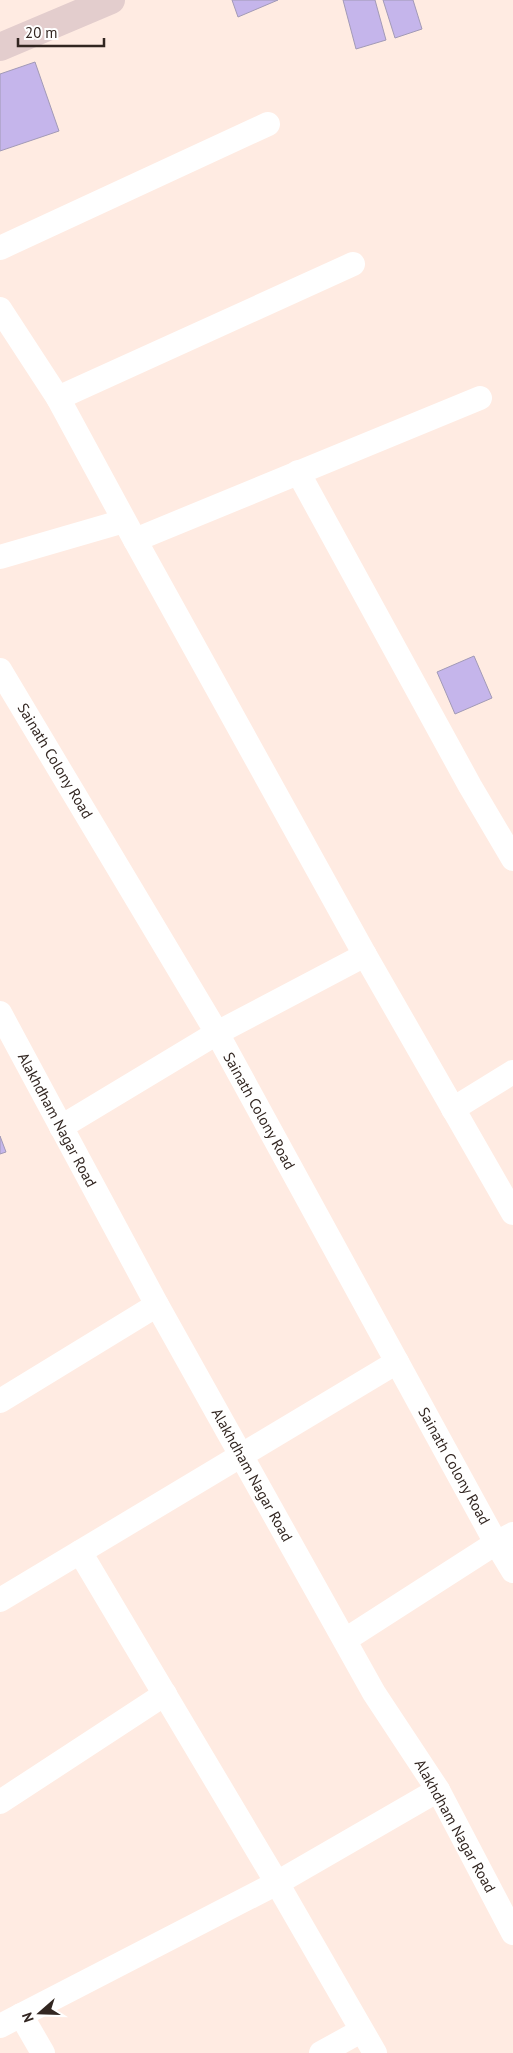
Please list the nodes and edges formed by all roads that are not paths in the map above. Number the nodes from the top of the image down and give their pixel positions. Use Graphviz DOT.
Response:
graph roads {
  1 [pos="111,0"];
  2 [pos="0,47"];
  3 [pos="268,124"];
  4 [pos="0,248"];
  5 [pos="353,264"];
  6 [pos="0,309"];
  7 [pos="58,398"];
  8 [pos="480,398"];
  9 [pos="298,472"];
  10 [pos="130,530"];
  11 [pos="0,557"];
  12 [pos="0,670"];
  13 [pos="513,858"];
  14 [pos="365,955"];
  15 [pos="0,1013"];
  16 [pos="216,1033"];
  17 [pos="513,1072"];
  18 [pos="453,1109"];
  19 [pos="61,1127"];
  20 [pos="513,1213"];
  21 [pos="157,1305"];
  22 [pos="397,1362"];
  23 [pos="0,1401"];
  24 [pos="241,1456"];
  25 [pos="505,1538"];
  26 [pos="80,1552"];
  27 [pos="513,1572"];
  28 [pos="0,1600"];
  29 [pos="345,1640"];
  30 [pos="165,1694"];
  31 [pos="438,1790"];
  32 [pos="0,1802"];
  33 [pos="278,1883"];
  34 [pos="513,1933"];
  35 [pos="21,2015"];
  36 [pos="0,2026"];
  37 [pos="361,2031"];
  38 [pos="43,2053"];
  39 [pos="321,2053"];
  40 [pos="375,2053"];
  1 -- 2 [label="street"];
  3 -- 4 [label="street"];
  5 -- 7 [label="street"];
  6 -- 7 [label="street"];
  7 -- 10 [label="street"];
  8 -- 9 [label="street"];
  9 -- 10 [label="street"];
  9 -- 13 [label="street"];
  10 -- 11 [label="street"];
  10 -- 14 [label="street"];
  12 -- 16 [label="street, Sainath Colony Road"];
  14 -- 16 [label="street"];
  14 -- 18 [label="street"];
  15 -- 19 [label="street, Alakhdham Nagar Road"];
  16 -- 19 [label="street"];
  16 -- 22 [label="street, Sainath Colony Road"];
  17 -- 18 [label="street"];
  18 -- 20 [label="street"];
  19 -- 21 [label="street, Alakhdham Nagar Road"];
  21 -- 23 [label="street"];
  21 -- 24 [label="street, Alakhdham Nagar Road"];
  22 -- 24 [label="street"];
  22 -- 25 [label="street, Sainath Colony Road"];
  24 -- 26 [label="street"];
  24 -- 29 [label="street, Alakhdham Nagar Road"];
  25 -- 27 [label="street, Sainath Colony Road"];
  25 -- 29 [label="street"];
  26 -- 28 [label="street"];
  26 -- 30 [label="street"];
  29 -- 31 [label="street, Alakhdham Nagar Road"];
  30 -- 32 [label="street"];
  30 -- 33 [label="street"];
  31 -- 33 [label="street"];
  31 -- 34 [label="street, Alakhdham Nagar Road"];
  33 -- 35 [label="street"];
  33 -- 37 [label="street"];
  35 -- 36 [label="street"];
  35 -- 38 [label="street"];
  37 -- 39 [label="street"];
  37 -- 40 [label="street"];
}
